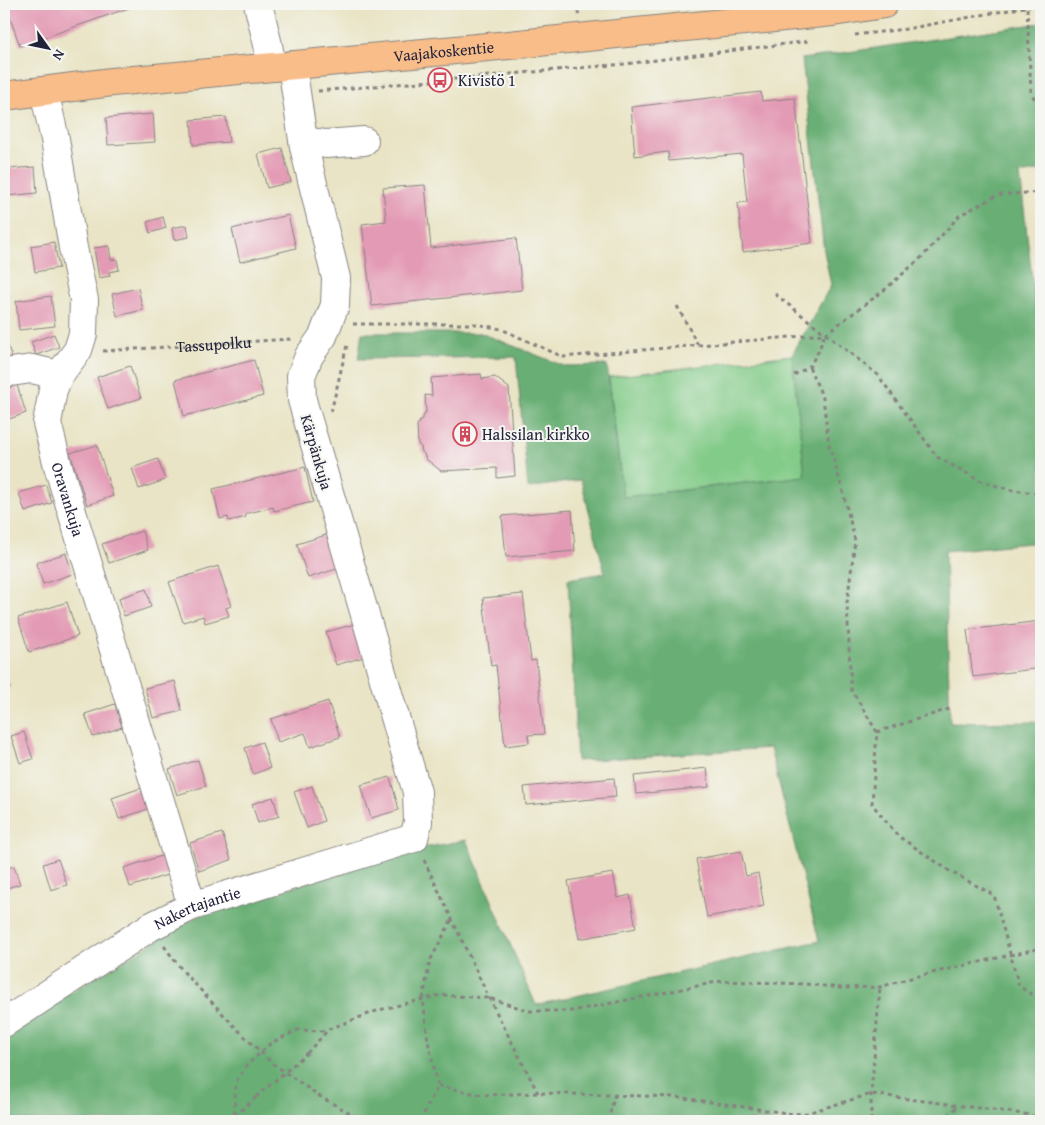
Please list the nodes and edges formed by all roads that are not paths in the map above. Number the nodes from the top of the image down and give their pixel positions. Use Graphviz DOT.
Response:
graph roads {
  1 [pos="258,4"];
  2 [pos="884,4"];
  3 [pos="282,66"];
  4 [pos="44,90"];
  5 [pos="4,96"];
  6 [pos="364,140"];
  7 [pos="304,142"];
  8 [pos="4,373"];
  9 [pos="59,375"];
  10 [pos="414,838"];
  11 [pos="192,906"];
  12 [pos="4,1023"];
  1 -- 3 [label="street, Kärpänkuja"];
  2 -- 3 [label="main road, Vaajakoskentie"];
  3 -- 4 [label="main road, Vaajakoskentie"];
  3 -- 7 [label="street, Kärpänkuja"];
  4 -- 5 [label="main road, Vaajakoskentie"];
  4 -- 9 [label="street, Oravankuja"];
  6 -- 7 [label="street"];
  7 -- 10 [label="street, Kärpänkuja"];
  8 -- 9 [label="street"];
  9 -- 11 [label="street, Oravankuja"];
  10 -- 11 [label="street, Nakertajantie"];
  11 -- 12 [label="street, Nakertajantie"];
}
